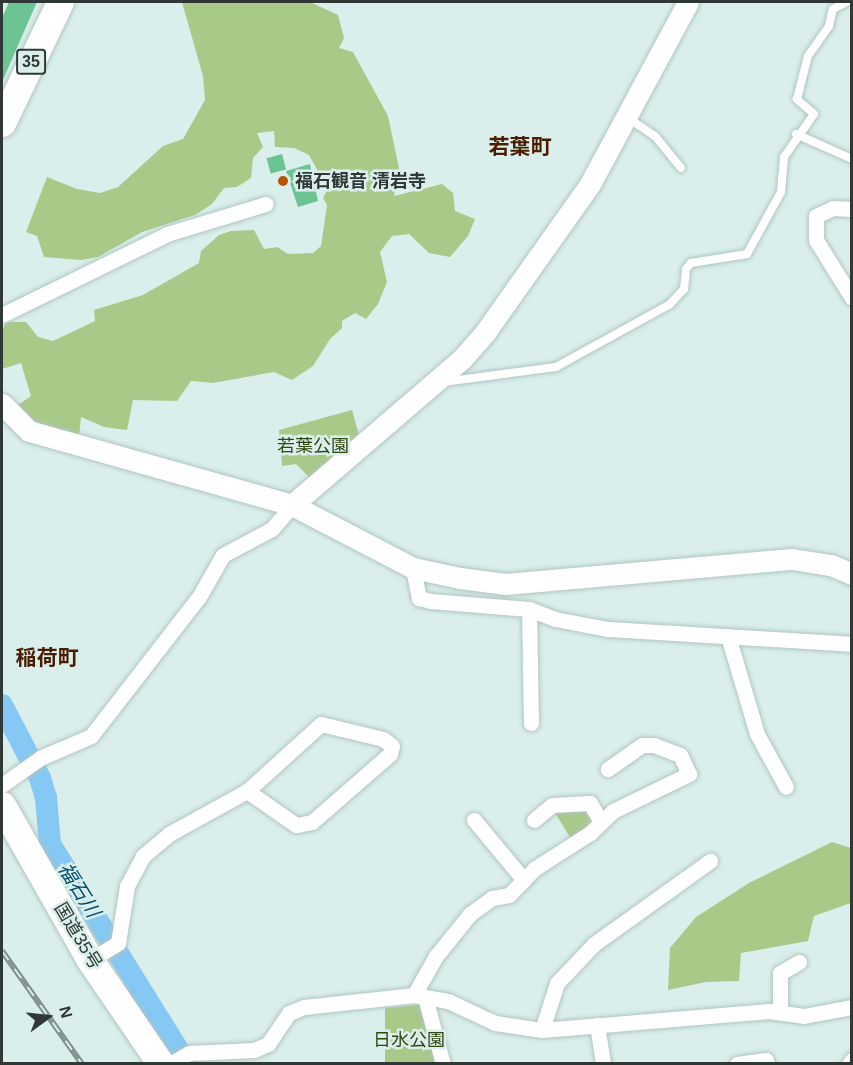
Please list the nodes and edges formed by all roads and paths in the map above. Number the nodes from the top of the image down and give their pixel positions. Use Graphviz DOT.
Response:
graph roads {
  1 [pos="60,2"];
  2 [pos="688,2"];
  3 [pos="847,2"];
  4 [pos="627,117"];
  5 [pos="2,123"];
  6 [pos="796,134"];
  7 [pos="852,159"];
  8 [pos="681,168"];
  9 [pos="266,204"];
  10 [pos="852,209"];
  11 [pos="852,298"];
  12 [pos="2,315"];
  13 [pos="435,383"];
  14 [pos="2,404"];
  15 [pos="292,505"];
  16 [pos="413,568"];
  17 [pos="852,574"];
  18 [pos="529,609"];
  19 [pos="728,636"];
  20 [pos="852,644"];
  21 [pos="531,723"];
  22 [pos="608,769"];
  23 [pos="786,787"];
  24 [pos="3,790"];
  25 [pos="247,791"];
  26 [pos="474,820"];
  27 [pos="534,820"];
  28 [pos="601,822"];
  29 [pos="710,861"];
  30 [pos="524,880"];
  31 [pos="97,956"];
  32 [pos="800,962"];
  33 [pos="420,996"];
  34 [pos="852,1007"];
  35 [pos="780,1012"];
  36 [pos="597,1025"];
  37 [pos="542,1030"];
  38 [pos="175,1060"];
  39 [pos="443,1064"];
  40 [pos="603,1064"];
  41 [pos="737,1064"];
  42 [pos="767,1064"];
  1 -- 5 [label="highway, 35"];
  2 -- 4 [label="street"];
  3 -- 6 [label="lane"];
  4 -- 8 [label="lane"];
  4 -- 13 [label="street"];
  6 -- 7 [label="lane"];
  6 -- 13 [label="lane"];
  9 -- 12 [label="street"];
  10 -- 11 [label="street"];
  13 -- 15 [label="street"];
  14 -- 15 [label="street"];
  15 -- 16 [label="street"];
  15 -- 24 [label="street"];
  16 -- 17 [label="street"];
  16 -- 18 [label="street"];
  18 -- 19 [label="street"];
  18 -- 21 [label="street"];
  19 -- 20 [label="street"];
  19 -- 23 [label="street"];
  22 -- 28 [label="street"];
  24 -- 31 [label="highway, 国道35号"];
  25 -- 25 [label="street"];
  25 -- 31 [label="street"];
  26 -- 30 [label="street"];
  27 -- 28 [label="street"];
  28 -- 30 [label="street"];
  29 -- 37 [label="street"];
  30 -- 33 [label="street"];
  31 -- 38 [label="highway, 国道35号"];
  32 -- 35 [label="street"];
  33 -- 37 [label="street"];
  33 -- 38 [label="street"];
  33 -- 39 [label="street"];
  34 -- 35 [label="street"];
  35 -- 36 [label="street"];
  36 -- 37 [label="street"];
  36 -- 40 [label="street"];
  41 -- 42 [label="street"];
}
